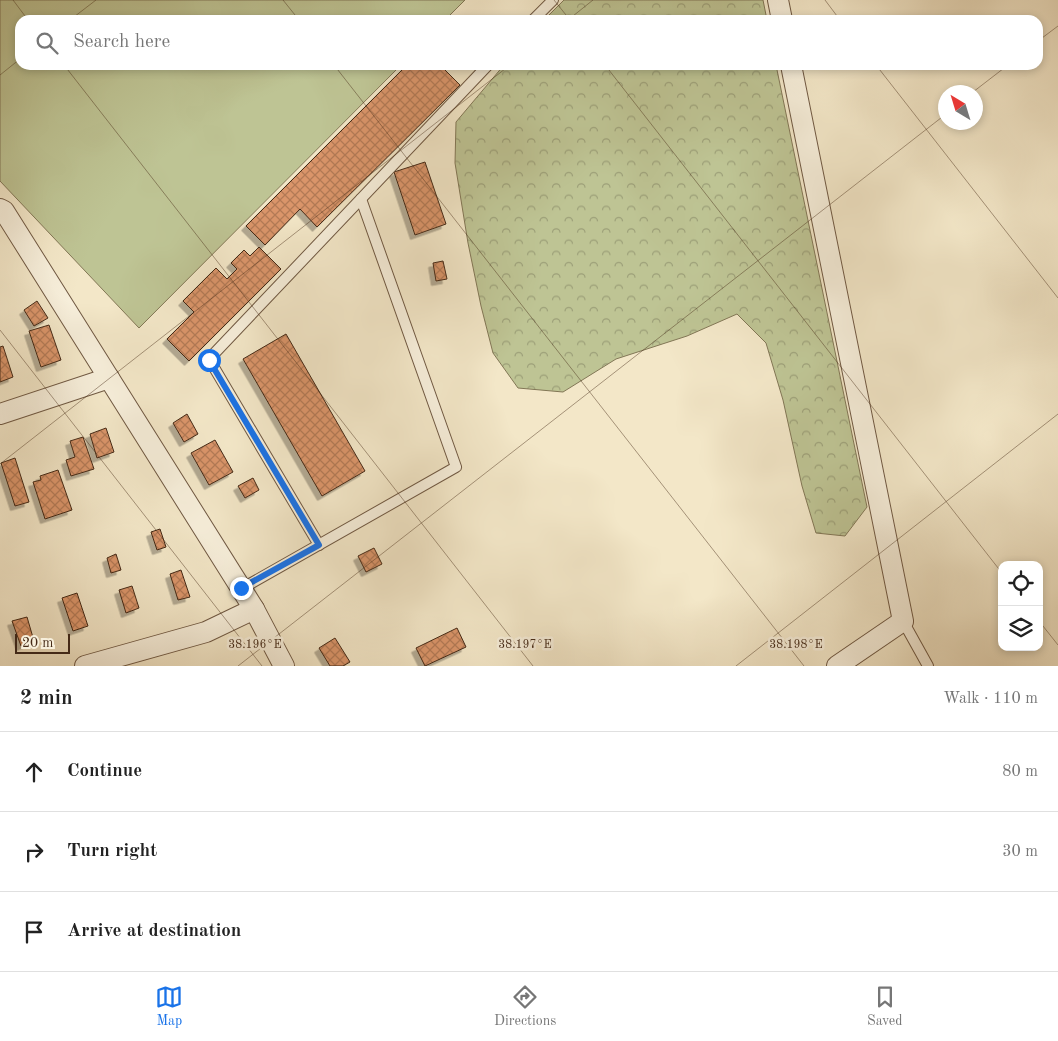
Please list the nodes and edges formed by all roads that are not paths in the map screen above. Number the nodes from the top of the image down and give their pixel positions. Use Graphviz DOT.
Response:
graph roads {
  1 [pos="553,0"];
  2 [pos="778,0"];
  3 [pos="538,15"];
  4 [pos="781,15"];
  5 [pos="483,70"];
  6 [pos="792,70"];
  7 [pos="361,199"];
  8 [pos="0,209"];
  9 [pos="109,378"];
  10 [pos="0,414"];
  11 [pos="319,545"];
  12 [pos="241,588"];
  13 [pos="254,609"];
  14 [pos="903,621"];
  15 [pos="85,666"];
  16 [pos="284,666"];
  17 [pos="837,666"];
  18 [pos="928,666"];
  1 -- 3 [label="lane"];
  2 -- 4 [label="street"];
  5 -- 7 [label="lane"];
  6 -- 14 [label="street"];
  7 -- 11 [label="lane"];
  7 -- 11 [label="lane"];
  8 -- 9 [label="street"];
  9 -- 10 [label="street"];
  9 -- 12 [label="street"];
  11 -- 12 [label="lane"];
  12 -- 13 [label="street"];
  13 -- 15 [label="street"];
  13 -- 16 [label="street"];
  14 -- 17 [label="street"];
  14 -- 18 [label="lane"];
}
